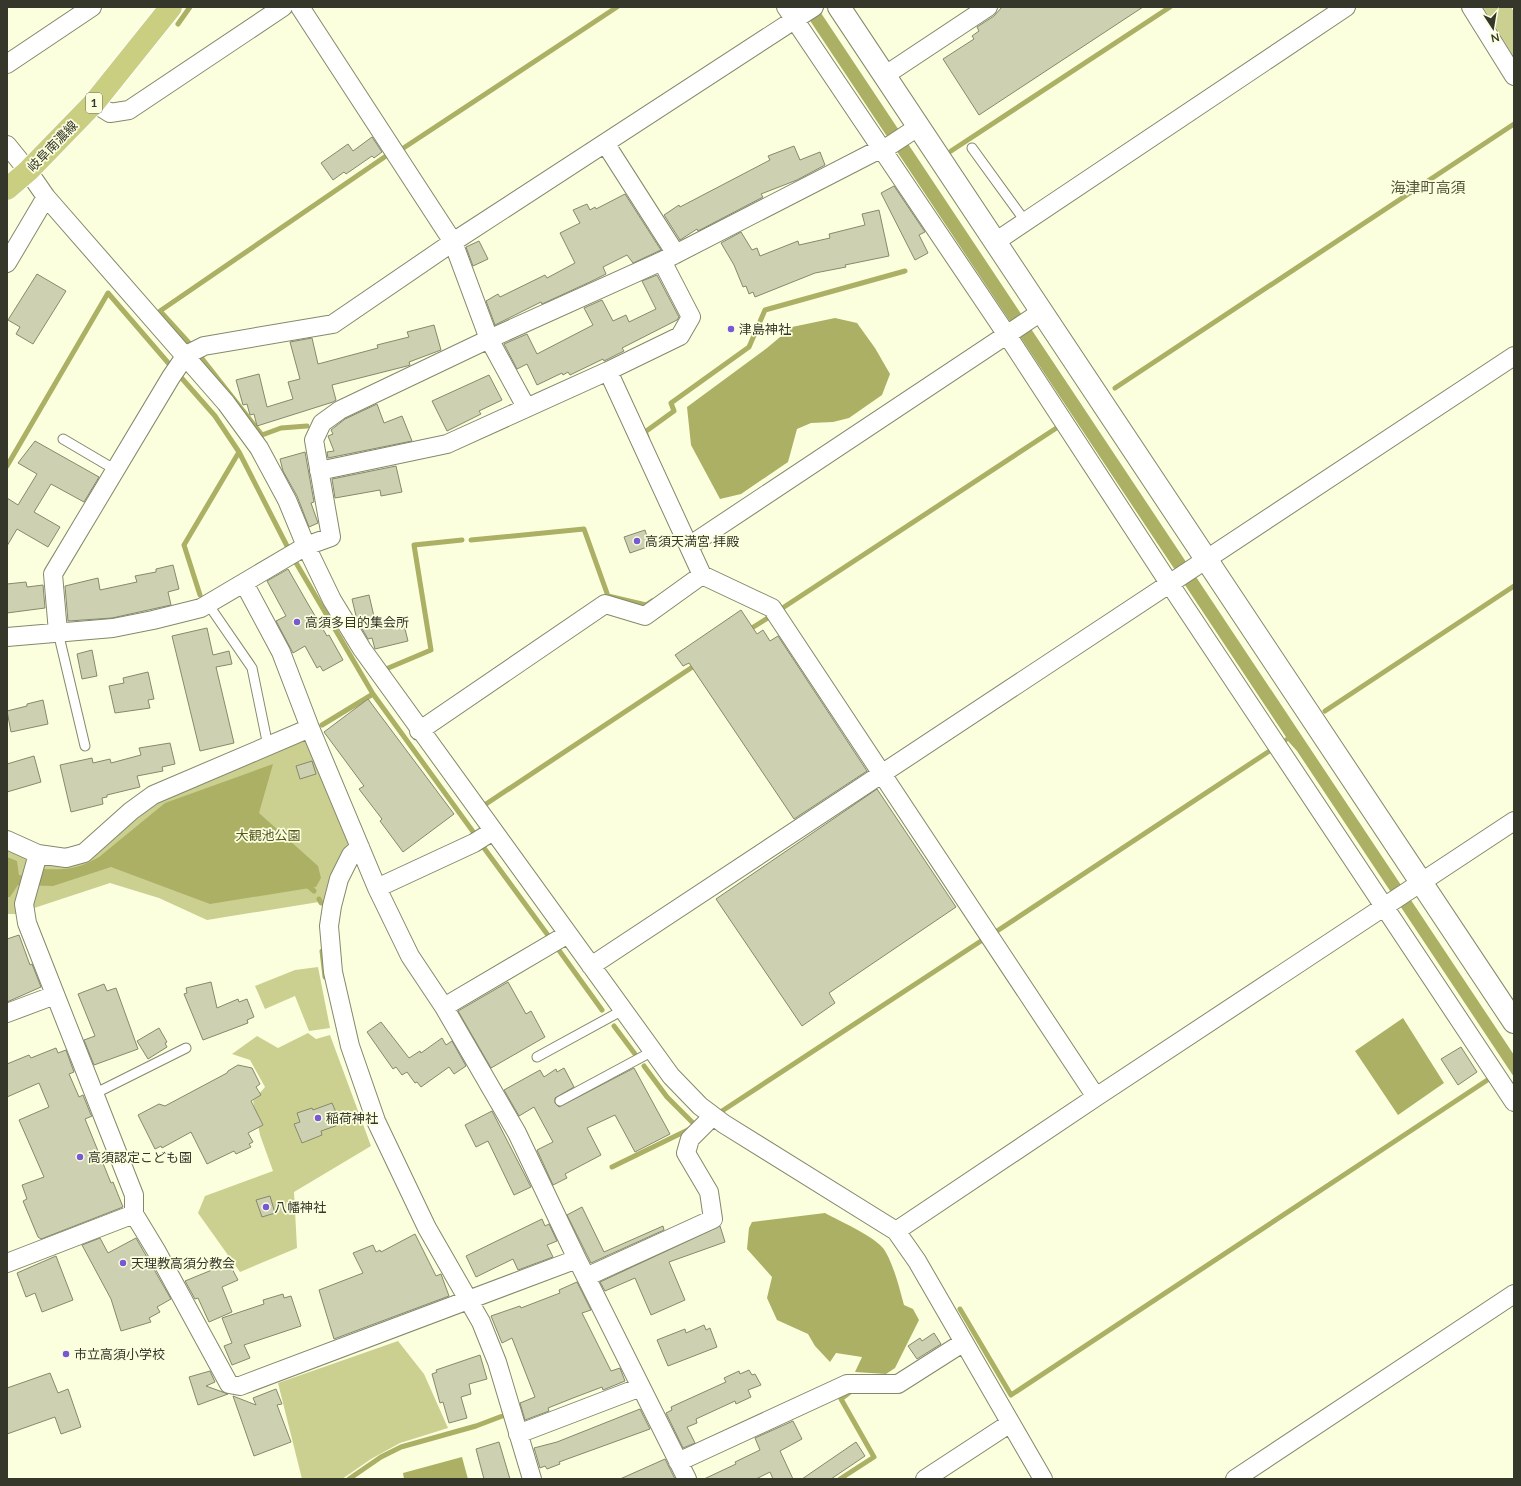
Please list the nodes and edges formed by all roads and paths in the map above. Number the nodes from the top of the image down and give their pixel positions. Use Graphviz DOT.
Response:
graph roads {
  1 [pos="92,7"];
  2 [pos="171,7"];
  3 [pos="283,7"];
  4 [pos="300,7"];
  5 [pos="839,7"];
  6 [pos="988,7"];
  7 [pos="1346,7"];
  8 [pos="1470,7"];
  9 [pos="799,12"];
  10 [pos="7,64"];
  11 [pos="884,76"];
  12 [pos="1514,76"];
  13 [pos="94,103"];
  14 [pos="913,131"];
  15 [pos="605,143"];
  16 [pos="7,145"];
  17 [pos="885,148"];
  18 [pos="972,148"];
  19 [pos="28,171"];
  20 [pos="7,189"];
  21 [pos="46,197"];
  22 [pos="1025,221"];
  23 [pos="453,242"];
  24 [pos="995,242"];
  25 [pos="669,257"];
  26 [pos="7,263"];
  27 [pos="1036,315"];
  28 [pos="1009,333"];
  29 [pos="489,339"];
  30 [pos="186,355"];
  31 [pos="1514,356"];
  32 [pos="608,371"];
  33 [pos="526,407"];
  34 [pos="63,439"];
  35 [pos="114,470"];
  36 [pos="319,471"];
  37 [pos="306,546"];
  38 [pos="689,546"];
  39 [pos="1186,572"];
  40 [pos="702,575"];
  41 [pos="244,583"];
  42 [pos="208,604"];
  43 [pos="58,632"];
  44 [pos="7,637"];
  45 [pos="310,728"];
  46 [pos="419,731"];
  47 [pos="85,746"];
  48 [pos="268,746"];
  49 [pos="880,774"];
  50 [pos="1514,821"];
  51 [pos="493,831"];
  52 [pos="7,840"];
  53 [pos="360,847"];
  54 [pos="38,854"];
  55 [pos="1416,886"];
  56 [pos="377,888"];
  57 [pos="1389,904"];
  58 [pos="568,934"];
  59 [pos="591,966"];
  60 [pos="55,995"];
  61 [pos="444,1007"];
  62 [pos="623,1010"];
  63 [pos="7,1013"];
  64 [pos="1514,1022"];
  65 [pos="186,1048"];
  66 [pos="653,1051"];
  67 [pos="537,1057"];
  68 [pos="94,1094"];
  69 [pos="1096,1097"];
  70 [pos="560,1101"];
  71 [pos="1514,1102"];
  72 [pos="713,1116"];
  73 [pos="134,1214"];
  74 [pos="896,1231"];
  75 [pos="577,1259"];
  76 [pos="7,1263"];
  77 [pos="586,1277"];
  78 [pos="1514,1294"];
  79 [pos="470,1301"];
  80 [pos="964,1342"];
  81 [pos="641,1387"];
  82 [pos="1010,1424"];
  83 [pos="518,1434"];
  84 [pos="678,1462"];
  85 [pos="532,1479"];
  86 [pos="687,1479"];
  87 [pos="925,1479"];
  88 [pos="1043,1479"];
  89 [pos="1235,1479"];
  1 -- 10 [label="street"];
  2 -- 13 [label="main road, 岐阜南濃線 / 1"];
  3 -- 13 [label="street"];
  4 -- 23 [label="street"];
  5 -- 11 [label="street"];
  6 -- 11 [label="street"];
  7 -- 22 [label="street"];
  8 -- 12 [label="street"];
  9 -- 15 [label="street"];
  9 -- 17 [label="street"];
  11 -- 14 [label="street"];
  13 -- 19 [label="main road, 岐阜南濃線 / 1"];
  14 -- 17 [label="street"];
  14 -- 24 [label="street"];
  15 -- 23 [label="street"];
  15 -- 25 [label="street"];
  16 -- 19 [label="street"];
  17 -- 25 [label="street"];
  17 -- 28 [label="street"];
  18 -- 22 [label="lane"];
  19 -- 20 [label="main road, 岐阜南濃線 / 1"];
  19 -- 21 [label="street"];
  21 -- 26 [label="street"];
  21 -- 30 [label="street"];
  22 -- 24 [label="street"];
  23 -- 29 [label="street"];
  23 -- 30 [label="street"];
  24 -- 27 [label="street"];
  25 -- 29 [label="street"];
  25 -- 32 [label="street"];
  27 -- 28 [label="street"];
  27 -- 39 [label="street"];
  28 -- 38 [label="street"];
  28 -- 39 [label="street"];
  29 -- 33 [label="street"];
  29 -- 36 [label="street"];
  30 -- 35 [label="street"];
  30 -- 37 [label="street"];
  31 -- 39 [label="street"];
  32 -- 33 [label="street"];
  32 -- 38 [label="street"];
  33 -- 36 [label="street"];
  34 -- 35 [label="lane"];
  35 -- 43 [label="street"];
  36 -- 37 [label="street"];
  37 -- 41 [label="street"];
  37 -- 46 [label="street"];
  38 -- 40 [label="street"];
  39 -- 49 [label="street"];
  39 -- 55 [label="street"];
  39 -- 57 [label="street"];
  40 -- 46 [label="street"];
  40 -- 49 [label="street"];
  41 -- 42 [label="street"];
  41 -- 45 [label="street"];
  42 -- 43 [label="street"];
  42 -- 48 [label="lane"];
  43 -- 44 [label="street"];
  43 -- 47 [label="lane"];
  45 -- 48 [label="street"];
  45 -- 53 [label="street"];
  46 -- 51 [label="street"];
  48 -- 54 [label="street"];
  49 -- 59 [label="street"];
  49 -- 69 [label="street"];
  50 -- 55 [label="street"];
  51 -- 56 [label="street"];
  51 -- 58 [label="street"];
  52 -- 54 [label="street"];
  53 -- 56 [label="street"];
  53 -- 79 [label="street"];
  54 -- 60 [label="street"];
  55 -- 57 [label="street"];
  55 -- 64 [label="street"];
  56 -- 61 [label="street"];
  57 -- 69 [label="street"];
  57 -- 71 [label="street"];
  58 -- 59 [label="street"];
  58 -- 61 [label="street"];
  59 -- 62 [label="street"];
  60 -- 63 [label="street"];
  60 -- 68 [label="street"];
  61 -- 75 [label="street"];
  62 -- 66 [label="street"];
  62 -- 67 [label="lane"];
  65 -- 68 [label="lane"];
  66 -- 70 [label="lane"];
  66 -- 72 [label="street"];
  68 -- 73 [label="street"];
  69 -- 74 [label="street"];
  72 -- 74 [label="street"];
  72 -- 77 [label="street"];
  73 -- 76 [label="street"];
  73 -- 79 [label="street"];
  74 -- 80 [label="street"];
  75 -- 77 [label="street"];
  75 -- 79 [label="street"];
  77 -- 81 [label="street"];
  78 -- 89 [label="street"];
  79 -- 83 [label="street"];
  80 -- 82 [label="street"];
  80 -- 84 [label="street"];
  81 -- 83 [label="street"];
  81 -- 84 [label="street"];
  82 -- 87 [label="street"];
  82 -- 88 [label="street"];
  83 -- 85 [label="street"];
  84 -- 86 [label="street"];
}
